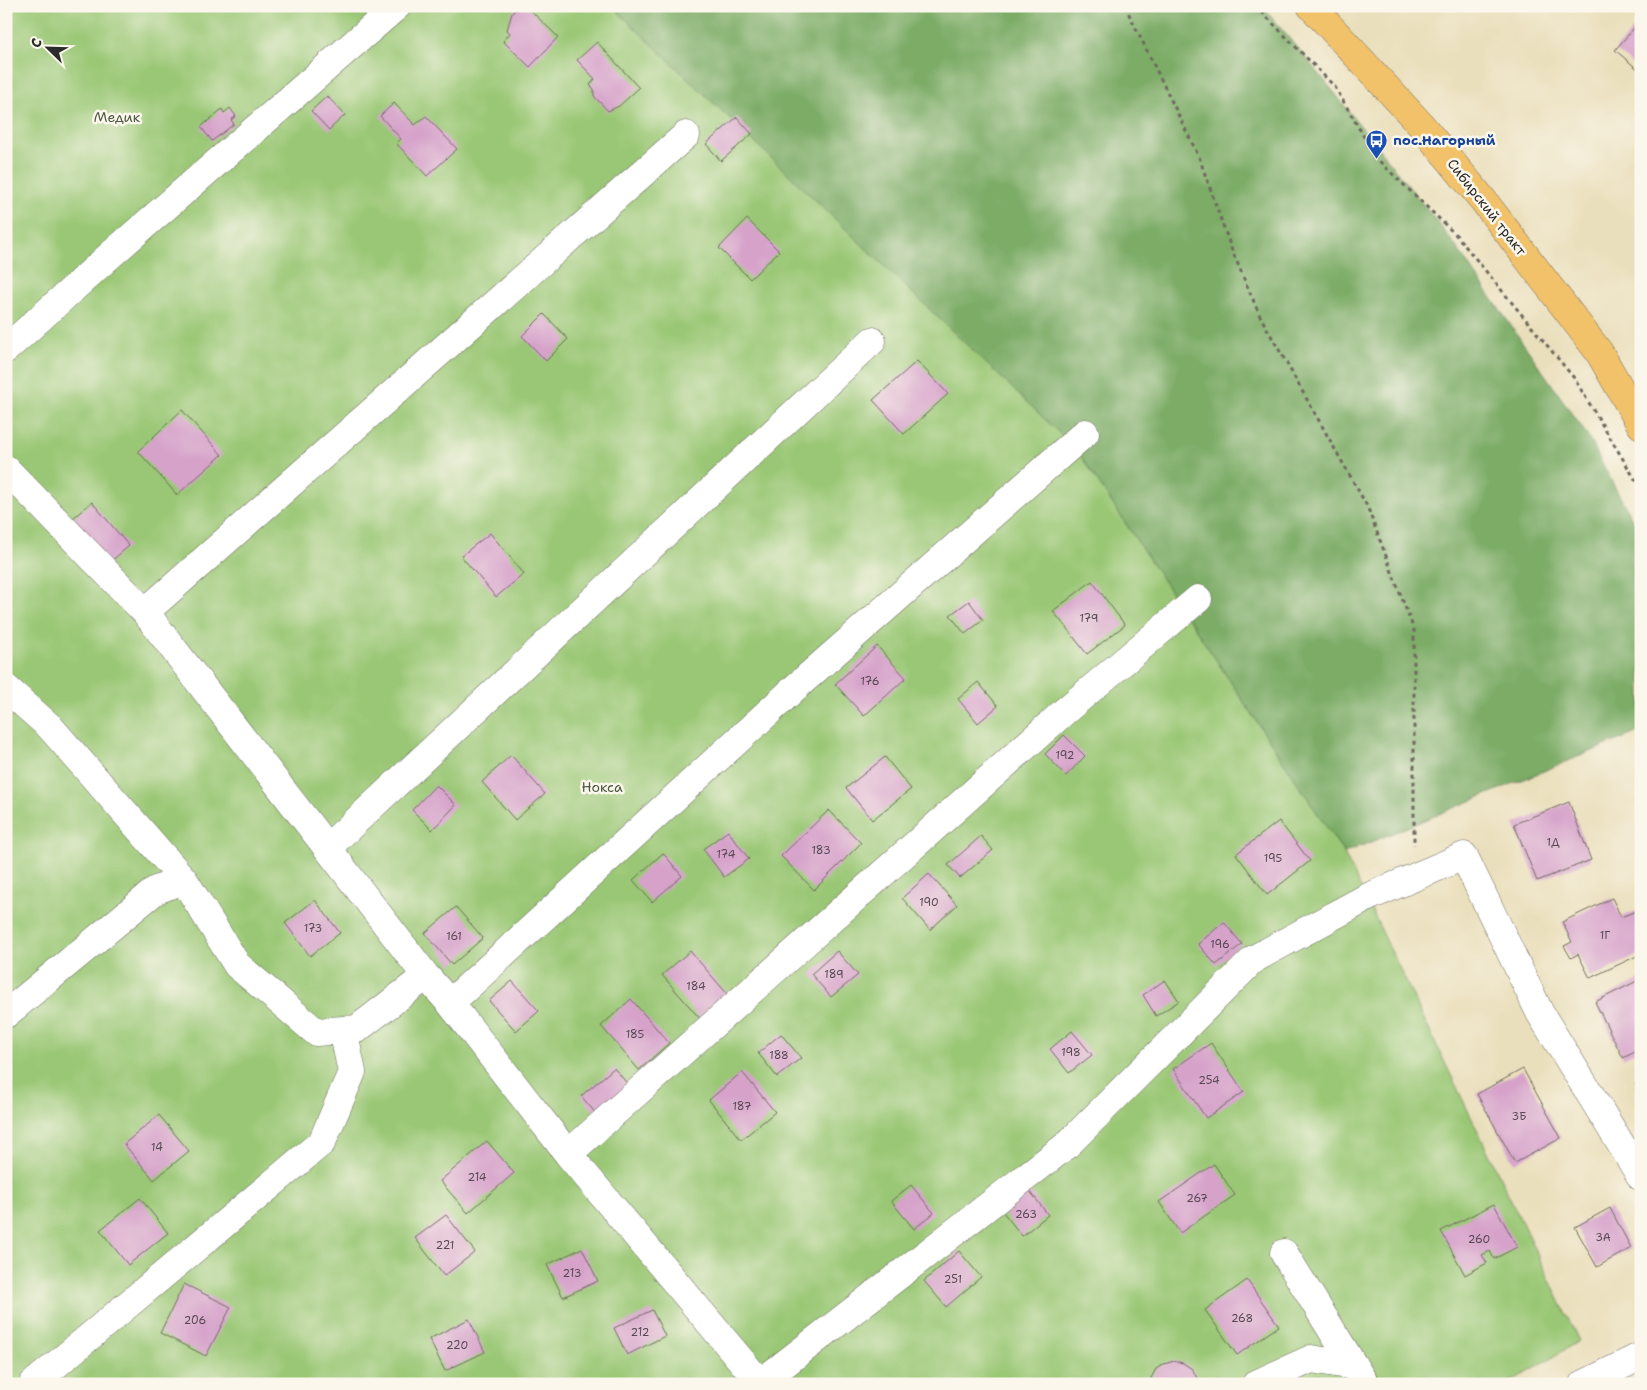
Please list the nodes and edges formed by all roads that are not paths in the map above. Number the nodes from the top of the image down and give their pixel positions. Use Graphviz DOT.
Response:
graph roads {
  1 [pos="397,6"];
  2 [pos="1311,6"];
  3 [pos="686,135"];
  4 [pos="872,341"];
  5 [pos="6,349"];
  6 [pos="1641,425"];
  7 [pos="1085,433"];
  8 [pos="6,469"];
  9 [pos="1198,599"];
  10 [pos="144,612"];
  11 [pos="6,688"];
  12 [pos="327,848"];
  13 [pos="184,880"];
  14 [pos="426,976"];
  15 [pos="450,1003"];
  16 [pos="6,1014"];
  17 [pos="343,1030"];
  18 [pos="568,1154"];
  19 [pos="1641,1177"];
  20 [pos="1284,1253"];
  21 [pos="1641,1356"];
  22 [pos="1359,1375"];
  23 [pos="760,1383"];
  24 [pos="33,1384"];
  25 [pos="1256,1384"];
  26 [pos="1584,1384"];
  1 -- 5 [label="street"];
  2 -- 6 [label="main road, Сибирский тракт"];
  3 -- 10 [label="street"];
  4 -- 12 [label="street"];
  7 -- 15 [label="street"];
  8 -- 10 [label="street"];
  9 -- 18 [label="street"];
  10 -- 12 [label="street"];
  11 -- 13 [label="street"];
  12 -- 14 [label="street"];
  13 -- 16 [label="street"];
  13 -- 17 [label="street"];
  14 -- 15 [label="street"];
  14 -- 17 [label="street"];
  15 -- 18 [label="street"];
  17 -- 24 [label="street"];
  18 -- 23 [label="street"];
  19 -- 23 [label="street"];
  20 -- 22 [label="street"];
  21 -- 26 [label="street"];
  22 -- 25 [label="street"];
}
